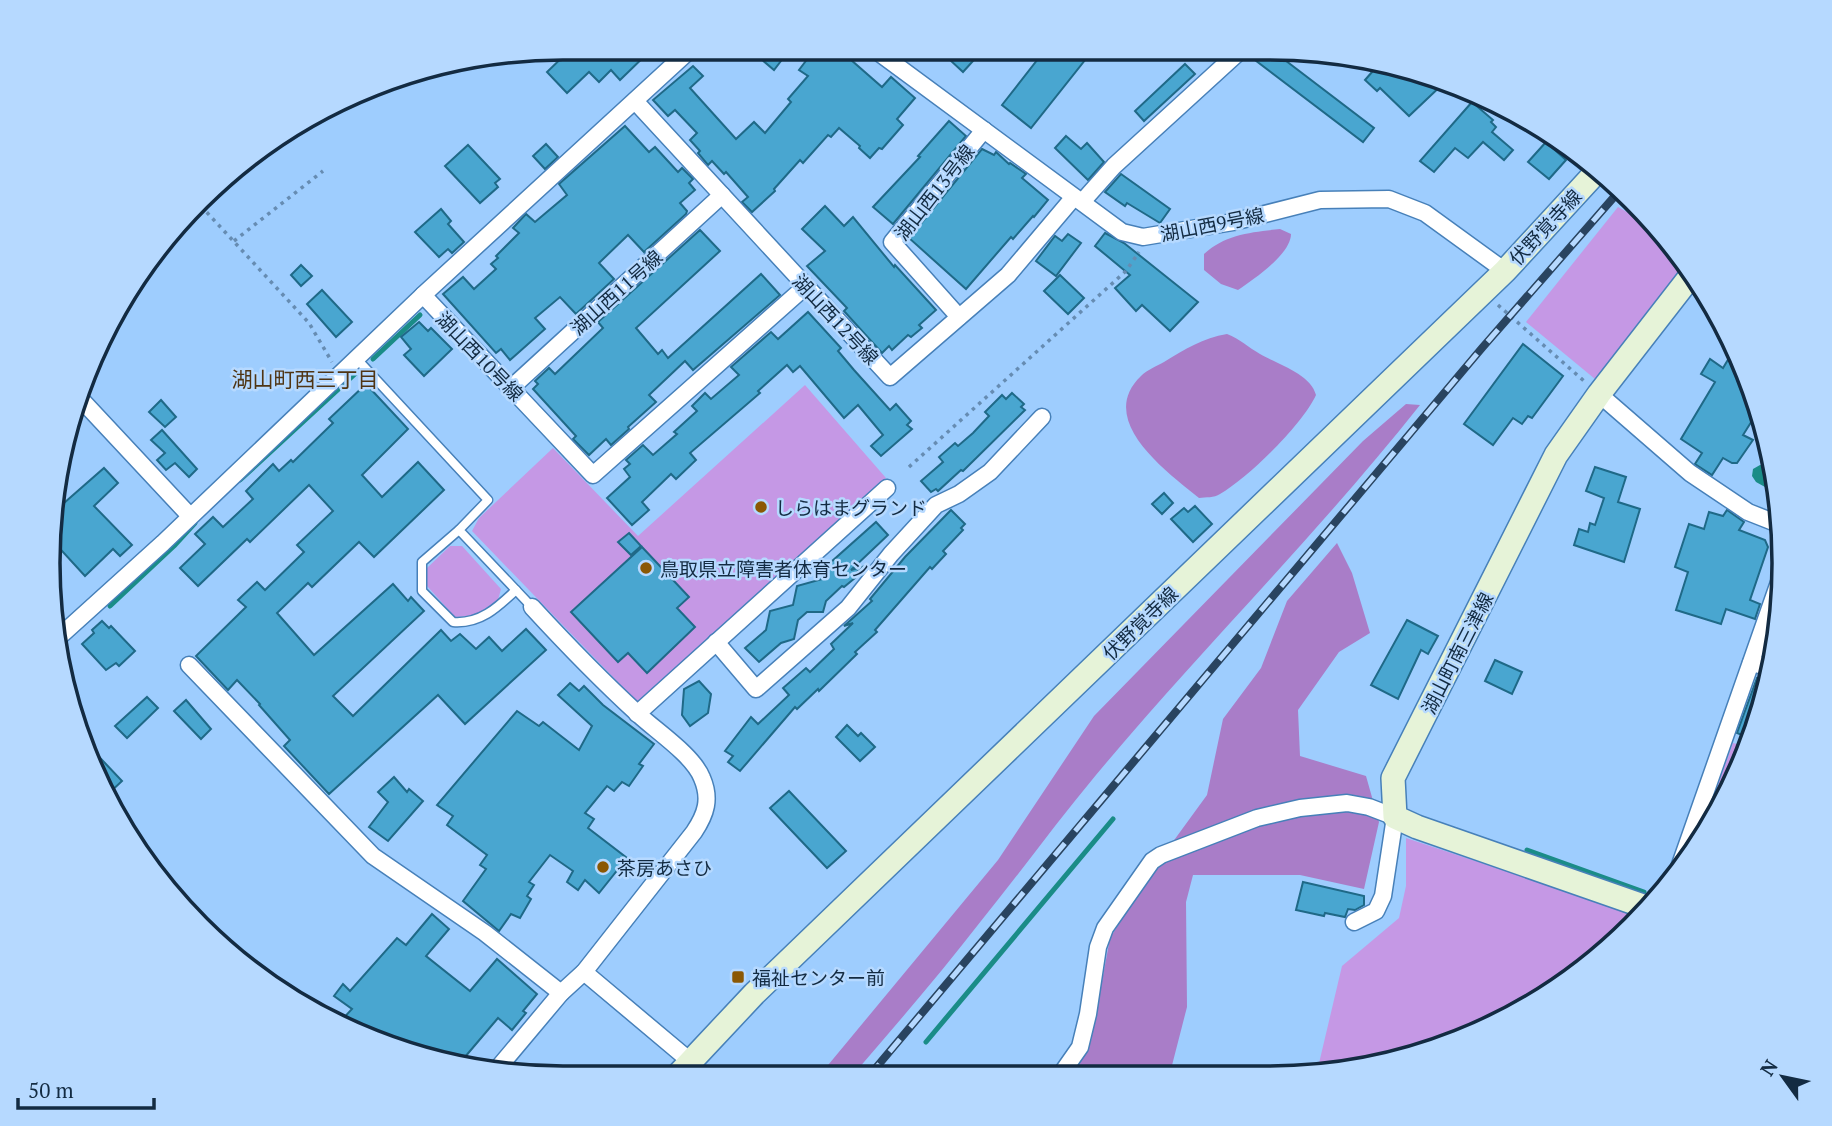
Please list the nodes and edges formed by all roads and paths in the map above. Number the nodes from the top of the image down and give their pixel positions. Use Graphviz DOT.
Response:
graph roads {
  1 [pos="679,60"];
  2 [pos="889,60"];
  3 [pos="1230,60"];
  4 [pos="635,102"];
  5 [pos="984,130"];
  6 [pos="323,171"];
  7 [pos="1592,177"];
  8 [pos="722,195"];
  9 [pos="1078,200"];
  10 [pos="205,209"];
  11 [pos="1146,237"];
  12 [pos="234,241"];
  13 [pos="1505,271"];
  14 [pos="1687,281"];
  15 [pos="806,286"];
  16 [pos="1483,292"];
  17 [pos="423,295"];
  18 [pos="959,317"];
  19 [pos="357,359"];
  20 [pos="340,376"];
  21 [pos="510,388"];
  22 [pos="1599,394"];
  23 [pos="85,404"];
  24 [pos="1042,417"];
  25 [pos="909,467"];
  26 [pos="887,488"];
  27 [pos="190,516"];
  28 [pos="1770,521"];
  29 [pos="459,530"];
  30 [pos="516,590"];
  31 [pos="532,607"];
  32 [pos="1770,608"];
  33 [pos="65,633"];
  34 [pos="716,642"];
  35 [pos="1751,663"];
  36 [pos="189,665"];
  37 [pos="1762,666"];
  38 [pos="637,714"];
  39 [pos="1395,817"];
  40 [pos="1687,844"];
  41 [pos="1639,904"];
  42 [pos="1354,922"];
  43 [pos="584,972"];
  44 [pos="561,993"];
  45 [pos="503,1063"];
  46 [pos="682,1066"];
  47 [pos="686,1066"];
  48 [pos="1067,1066"];
  1 -- 4 [label="street, 湖山西10号線"];
  2 -- 5 [label="street, 湖山西9号線"];
  3 -- 9 [label="street, 湖山西12号線"];
  4 -- 8 [label="street, 湖山西12号線"];
  4 -- 17 [label="street, 湖山西10号線"];
  5 -- 9 [label="street, 湖山西9号線"];
  5 -- 18 [label="street, 湖山西13号線"];
  6 -- 12 [label="path"];
  7 -- 13 [label="main road, 伏野覚寺線"];
  8 -- 15 [label="street, 湖山西12号線"];
  8 -- 21 [label="street, 湖山西11号線"];
  9 -- 11 [label="street, 湖山西9号線"];
  9 -- 18 [label="street, 湖山西12号線"];
  10 -- 12 [label="path"];
  11 -- 13 [label="street, 湖山西9号線"];
  11 -- 25 [label="path"];
  12 -- 20 [label="path"];
  13 -- 16 [label="main road, 伏野覚寺線"];
  14 -- 22 [label="main road, 湖山町南三津線"];
  15 -- 18 [label="street, 湖山西12号線"];
  15 -- 21 [label="street, 湖山西10号線"];
  16 -- 22 [label="path"];
  16 -- 47 [label="main road, 伏野覚寺線"];
  17 -- 19 [label="street"];
  17 -- 21 [label="street, 湖山西10号線"];
  19 -- 20 [label="street"];
  19 -- 29 [label="lane"];
  20 -- 27 [label="street"];
  22 -- 28 [label="street"];
  22 -- 39 [label="main road, 湖山町南三津線"];
  23 -- 27 [label="street"];
  24 -- 34 [label="street"];
  26 -- 34 [label="street"];
  27 -- 33 [label="street"];
  29 -- 30 [label="lane"];
  29 -- 30 [label="lane"];
  30 -- 31 [label="lane"];
  31 -- 38 [label="street"];
  32 -- 35 [label="street"];
  34 -- 38 [label="street"];
  35 -- 37 [label="street"];
  35 -- 40 [label="street"];
  36 -- 44 [label="street"];
  38 -- 43 [label="street"];
  39 -- 41 [label="main road"];
  39 -- 42 [label="street"];
  39 -- 48 [label="street"];
  43 -- 44 [label="street"];
  43 -- 46 [label="street"];
  44 -- 45 [label="street"];
}
